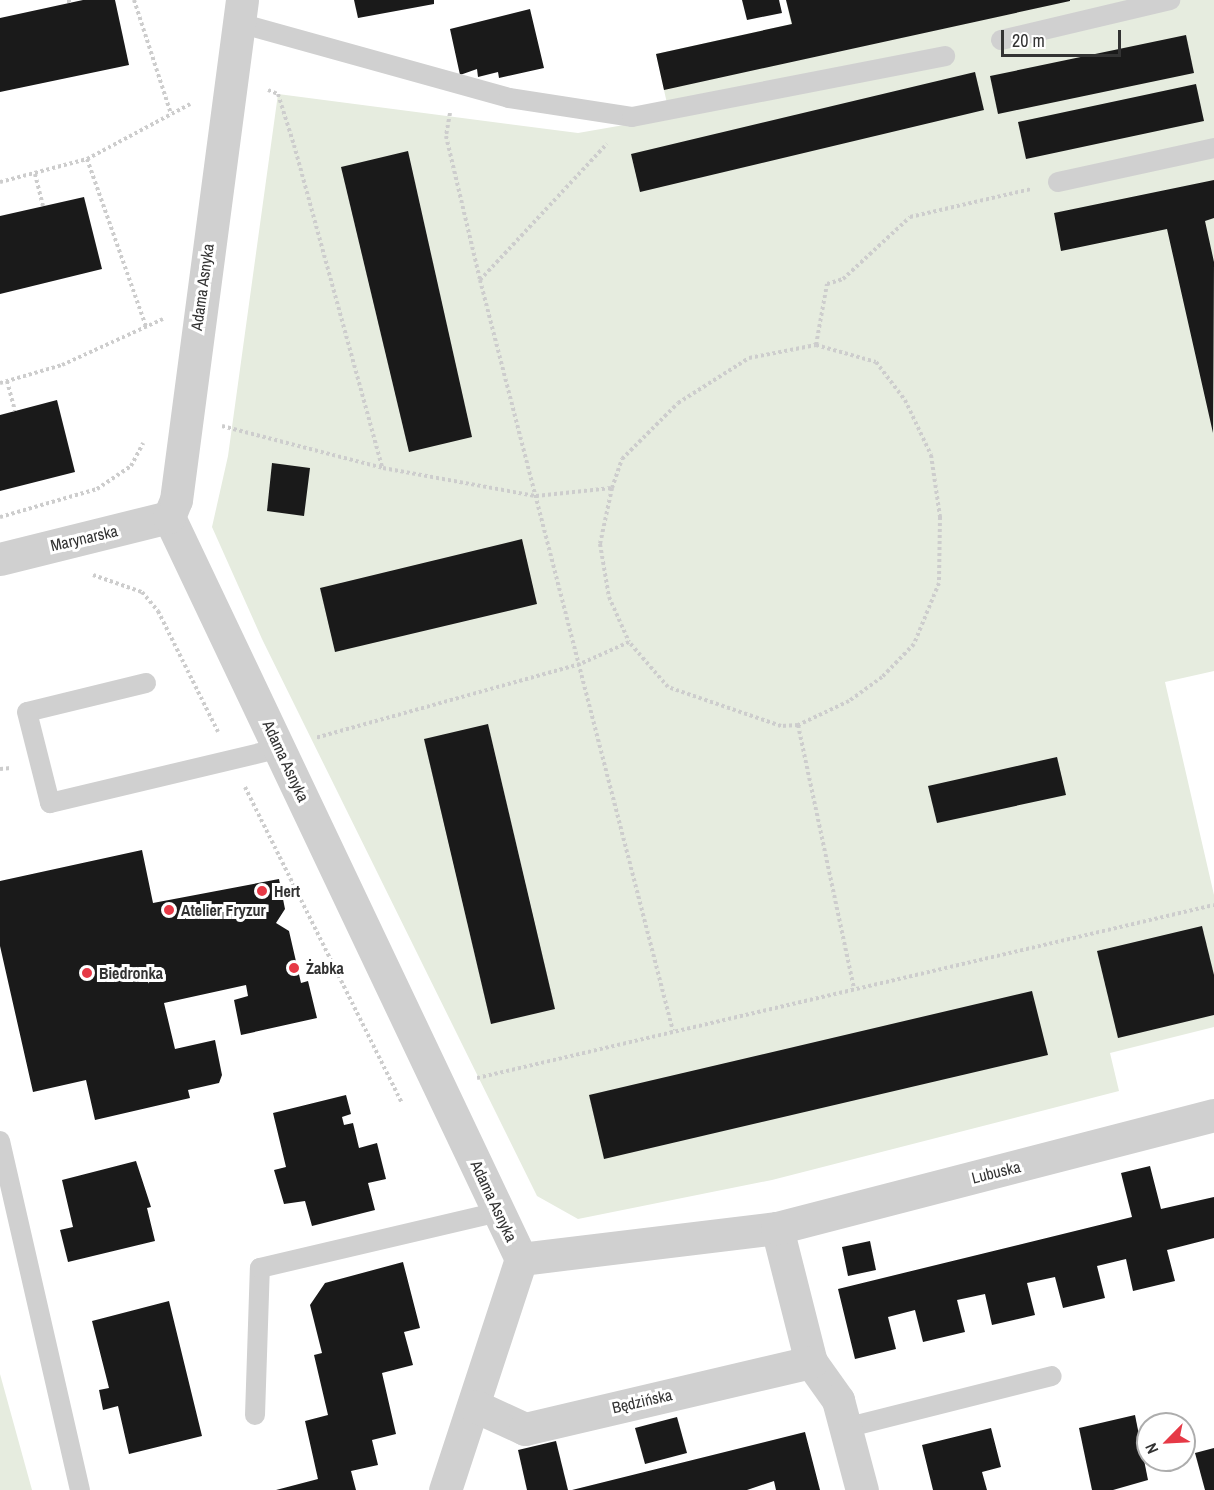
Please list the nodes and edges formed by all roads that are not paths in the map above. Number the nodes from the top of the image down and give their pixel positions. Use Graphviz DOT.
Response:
graph roads {
  1 [pos="1170,0"];
  2 [pos="240,12"];
  3 [pos="1001,40"];
  4 [pos="945,56"];
  5 [pos="1214,148"];
  6 [pos="1058,182"];
  7 [pos="169,517"];
  8 [pos="0,559"];
  9 [pos="146,683"];
  10 [pos="280,748"];
  11 [pos="1214,1115"];
  12 [pos="0,1142"];
  13 [pos="499,1212"];
  14 [pos="777,1228"];
  15 [pos="521,1259"];
  16 [pos="811,1362"];
  17 [pos="1052,1376"];
  18 [pos="475,1406"];
  19 [pos="255,1415"];
  20 [pos="845,1428"];
  21 [pos="80,1490"];
  22 [pos="445,1490"];
  23 [pos="862,1490"];
  1 -- 3 [label="lane"];
  2 -- 4 [label="lane"];
  2 -- 7 [label="street, Adama Asnyka"];
  5 -- 6 [label="lane"];
  7 -- 8 [label="street, Marynarska"];
  7 -- 10 [label="street, Adama Asnyka"];
  9 -- 10 [label="lane"];
  10 -- 13 [label="street, Adama Asnyka"];
  11 -- 14 [label="street, Lubuska"];
  12 -- 21 [label="lane"];
  13 -- 15 [label="street, Adama Asnyka"];
  13 -- 19 [label="lane"];
  14 -- 15 [label="street, Lubuska"];
  14 -- 16 [label="street"];
  15 -- 18 [label="street, Adama Asnyka"];
  16 -- 18 [label="street, Będzińska"];
  16 -- 20 [label="street"];
  17 -- 20 [label="lane"];
  18 -- 22 [label="street, Adama Asnyka"];
  20 -- 23 [label="street"];
}
